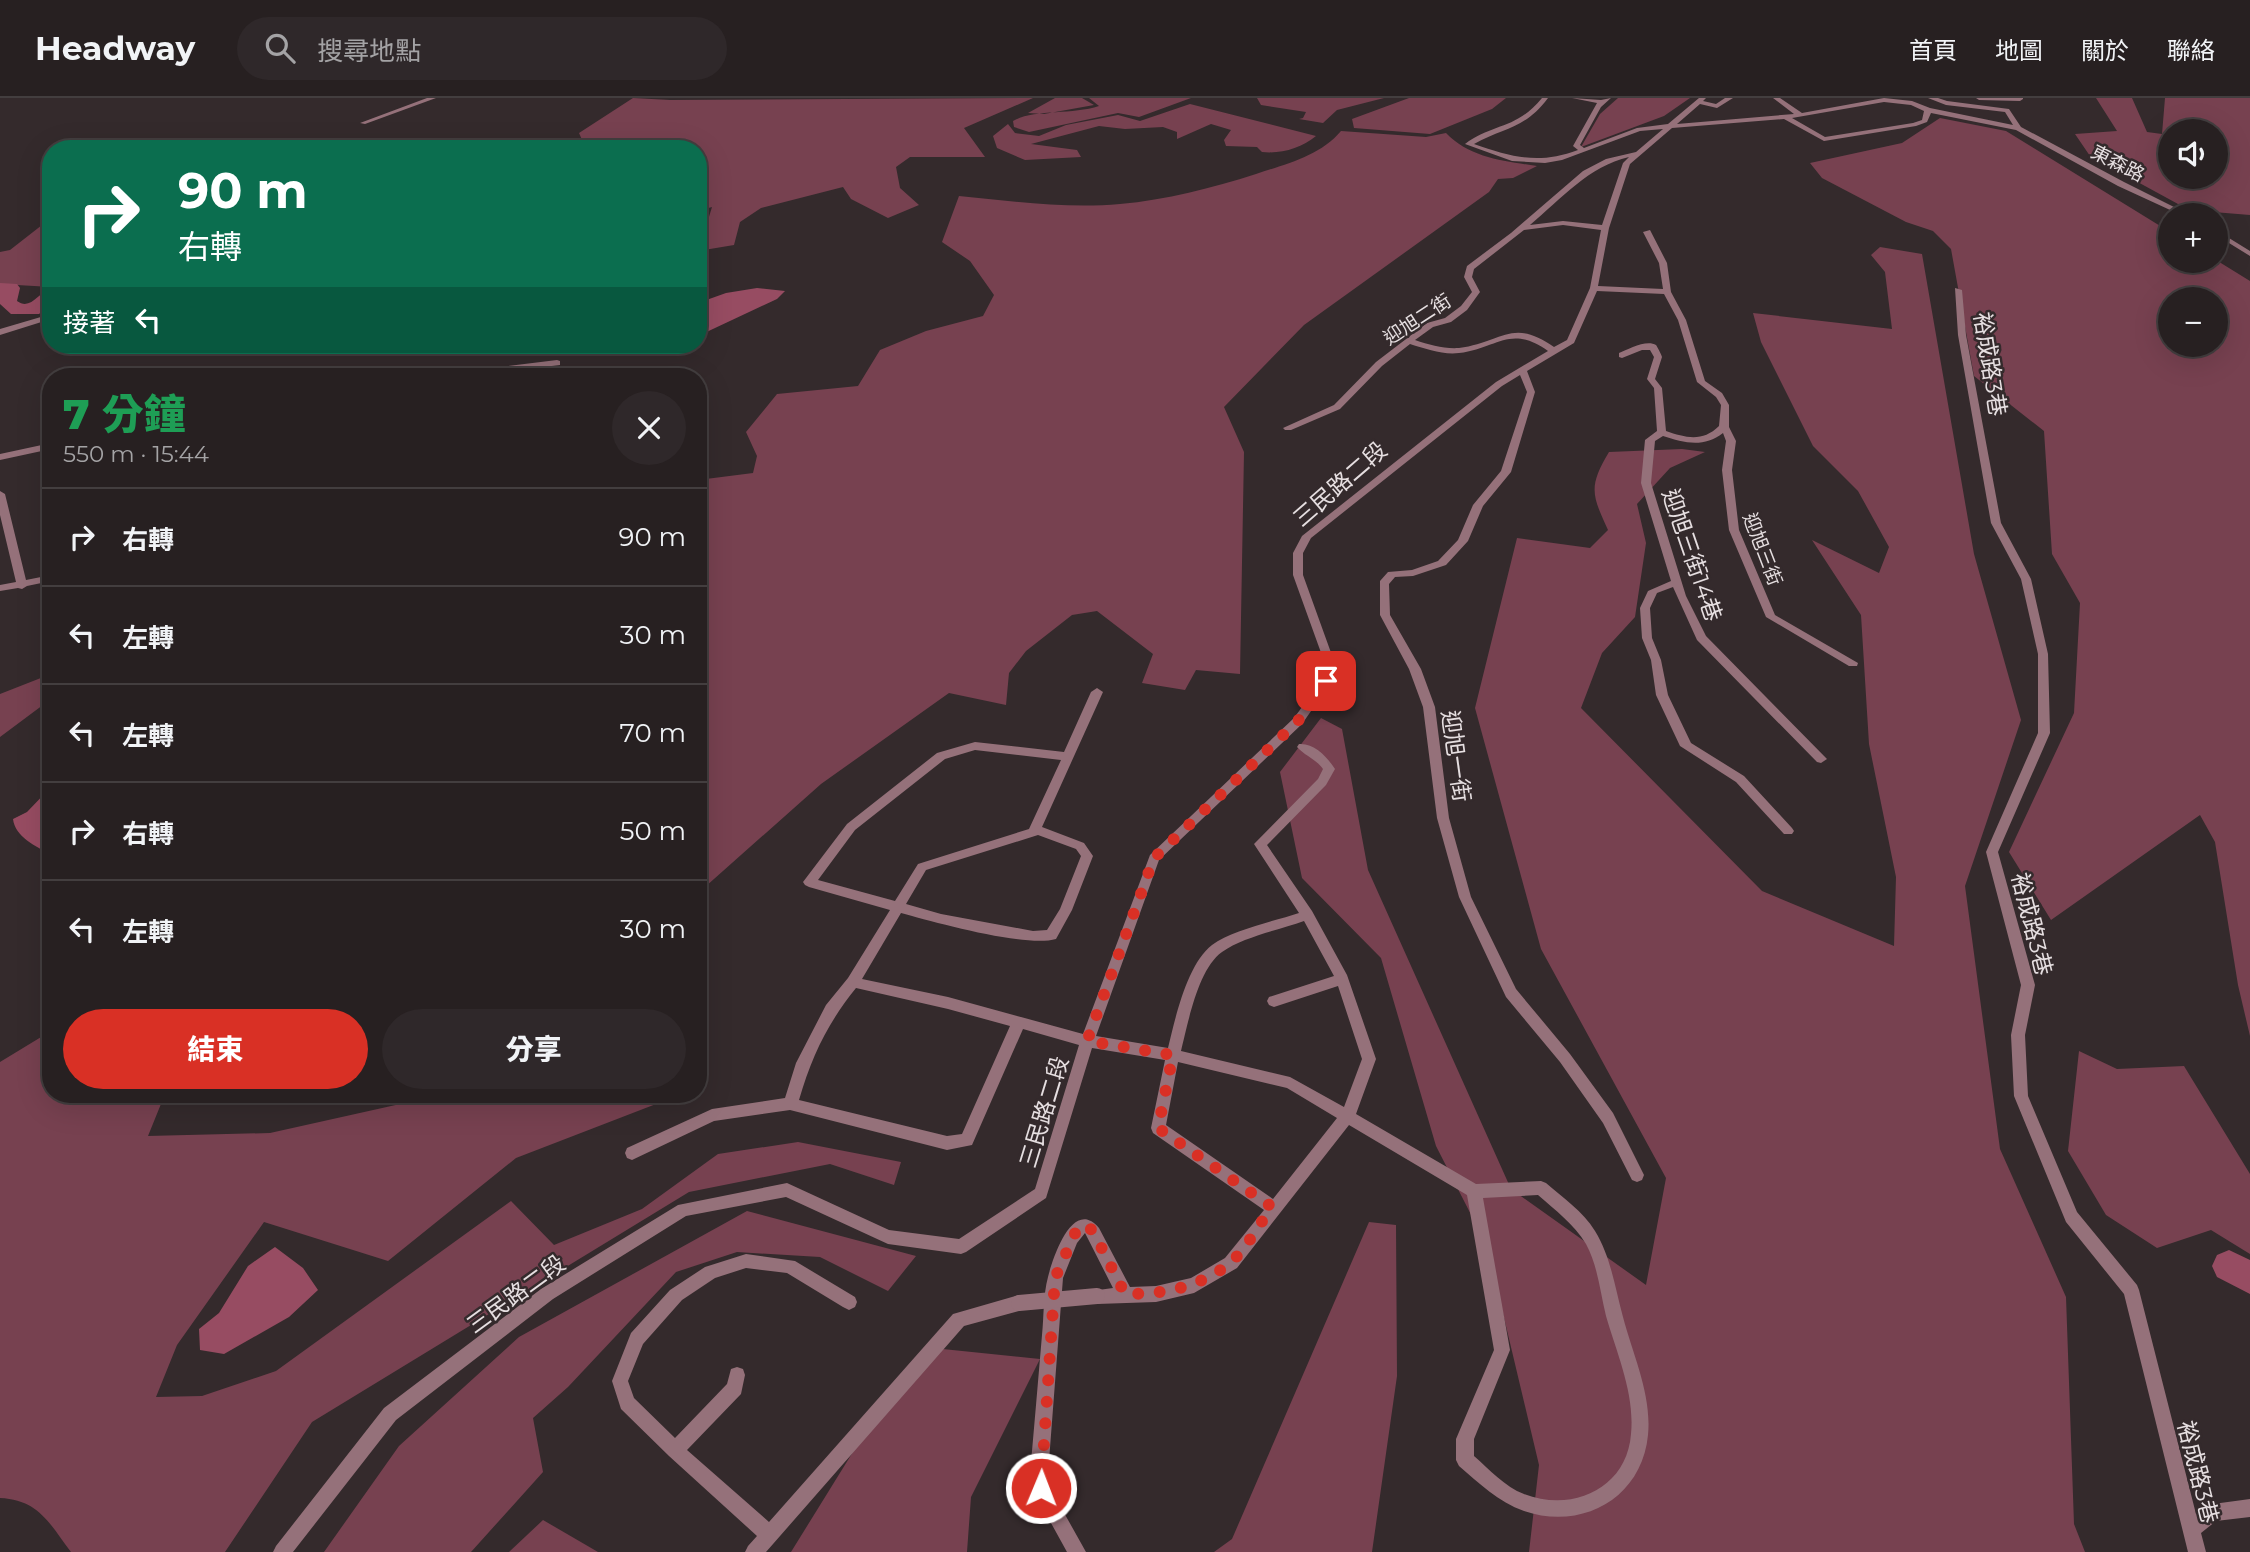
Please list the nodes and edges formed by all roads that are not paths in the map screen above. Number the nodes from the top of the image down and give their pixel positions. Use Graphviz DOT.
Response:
graph roads {
  1 [pos="433,98"];
  2 [pos="1545,98"];
  3 [pos="1576,98"];
  4 [pos="1730,98"];
  5 [pos="1791,98"];
  6 [pos="1931,98"];
  7 [pos="1978,98"];
  8 [pos="1778,99"];
  9 [pos="1883,99"];
  10 [pos="2020,99"];
  11 [pos="1605,100"];
  12 [pos="1701,100"];
  13 [pos="1984,107"];
  14 [pos="1928,110"];
  15 [pos="1801,115"];
  16 [pos="1784,116"];
  17 [pos="363,123"];
  18 [pos="1668,128"];
  19 [pos="2018,128"];
  20 [pos="1583,150"];
  21 [pos="1637,153"];
  22 [pos="2162,203"];
  23 [pos="1605,228"];
  24 [pos="1522,229"];
  25 [pos="1647,232"];
  26 [pos="2228,240"];
  27 [pos="2250,254"];
  28 [pos="1594,288"];
  29 [pos="1958,290"];
  30 [pos="1667,292"];
  31 [pos="42,319"];
  32 [pos="0,332"];
  33 [pos="1408,341"];
  34 [pos="1554,351"];
  35 [pos="1622,355"];
  36 [pos="557,363"];
  37 [pos="535,366"];
  38 [pos="518,368"];
  39 [pos="531,368"];
  40 [pos="1522,370"];
  41 [pos="1724,427"];
  42 [pos="1288,428"];
  43 [pos="1662,432"];
  44 [pos="42,448"];
  45 [pos="0,457"];
  46 [pos="0,494"];
  47 [pos="42,581"];
  48 [pos="1678,582"];
  49 [pos="22,586"];
  50 [pos="0,588"];
  51 [pos="1853,663"];
  52 [pos="1097,692"];
  53 [pos="1303,747"];
  54 [pos="1066,756"];
  55 [pos="1821,759"];
  56 [pos="1035,829"];
  57 [pos="1788,831"];
  58 [pos="900,905"];
  59 [pos="1307,915"];
  60 [pos="1342,979"];
  61 [pos="853,982"];
  62 [pos="1274,1001"];
  63 [pos="1018,1024"];
  64 [pos="1087,1041"];
  65 [pos="1173,1055"];
  66 [pos="790,1104"];
  67 [pos="1348,1115"];
  68 [pos="632,1153"];
  69 [pos="1637,1175"];
  70 [pos="1474,1191"];
  71 [pos="1272,1207"];
  72 [pos="1125,1294"];
  73 [pos="1097,1296"];
  74 [pos="849,1302"];
  75 [pos="1019,1303"];
  76 [pos="737,1375"];
  77 [pos="675,1450"];
  78 [pos="2250,1508"];
  79 [pos="2191,1529"];
  80 [pos="769,1535"];
  81 [pos="282,1552"];
  82 [pos="754,1552"];
  83 [pos="1077,1552"];
  84 [pos="2197,1552"];
  1 -- 17 [label="street"];
  2 -- 20 [label="street"];
  3 -- 11 [label="street"];
  4 -- 12 [label="street"];
  5 -- 8 [label="street"];
  6 -- 13 [label="street"];
  7 -- 10 [label="street"];
  7 -- 13 [label="street"];
  8 -- 15 [label="street"];
  9 -- 14 [label="street"];
  9 -- 15 [label="street"];
  11 -- 20 [label="street"];
  12 -- 18 [label="street, 三民路二段"];
  13 -- 19 [label="street"];
  14 -- 16 [label="street"];
  14 -- 19 [label="street"];
  15 -- 16 [label="street"];
  16 -- 18 [label="street"];
  18 -- 20 [label="street"];
  18 -- 21 [label="street, 三民路二段"];
  19 -- 22 [label="street, 東森路"];
  21 -- 23 [label="street, 三民路二段"];
  21 -- 24 [label="street, 迎旭二街"];
  23 -- 24 [label="street"];
  23 -- 28 [label="street, 三民路二段"];
  24 -- 33 [label="street, 迎旭二街"];
  25 -- 30 [label="street, 迎旭三街"];
  26 -- 27 [label="street"];
  28 -- 30 [label="street"];
  28 -- 34 [label="street, 三民路二段"];
  29 -- 79 [label="street, 裕成路3巷"];
  30 -- 41 [label="street, 迎旭三街"];
  31 -- 32 [label="street"];
  33 -- 34 [label="street"];
  33 -- 42 [label="street, 迎旭二街"];
  34 -- 40 [label="street, 三民路二段"];
  35 -- 43 [label="street"];
  36 -- 37 [label="street"];
  37 -- 38 [label="street"];
  37 -- 39 [label="street"];
  40 -- 64 [label="street, 三民路二段"];
  40 -- 69 [label="street, 迎旭一街"];
  41 -- 43 [label="street"];
  41 -- 51 [label="street, 迎旭三街"];
  43 -- 48 [label="street, 迎旭三街14巷"];
  44 -- 45 [label="street"];
  46 -- 49 [label="street"];
  47 -- 49 [label="street"];
  48 -- 55 [label="street, 迎旭三街14巷"];
  48 -- 57 [label="street"];
  49 -- 50 [label="street"];
  52 -- 54 [label="street"];
  53 -- 59 [label="street"];
  54 -- 56 [label="street"];
  54 -- 58 [label="street"];
  56 -- 58 [label="street"];
  56 -- 58 [label="street"];
  58 -- 61 [label="street"];
  59 -- 60 [label="street"];
  59 -- 65 [label="street"];
  60 -- 62 [label="street"];
  60 -- 67 [label="street"];
  61 -- 63 [label="street"];
  61 -- 66 [label="street"];
  63 -- 64 [label="street"];
  63 -- 66 [label="street"];
  64 -- 65 [label="street"];
  64 -- 81 [label="street, 三民路二段"];
  65 -- 67 [label="street"];
  65 -- 71 [label="street"];
  66 -- 68 [label="street"];
  67 -- 70 [label="street"];
  67 -- 71 [label="street"];
  70 -- 70 [label="street"];
  71 -- 72 [label="street"];
  72 -- 73 [label="street"];
  72 -- 83 [label="street"];
  73 -- 75 [label="street, bridge"];
  74 -- 77 [label="street"];
  75 -- 80 [label="street"];
  76 -- 77 [label="street"];
  77 -- 80 [label="street"];
  78 -- 79 [label="street"];
  79 -- 84 [label="street, 裕成路3巷"];
  80 -- 82 [label="street"];
}
